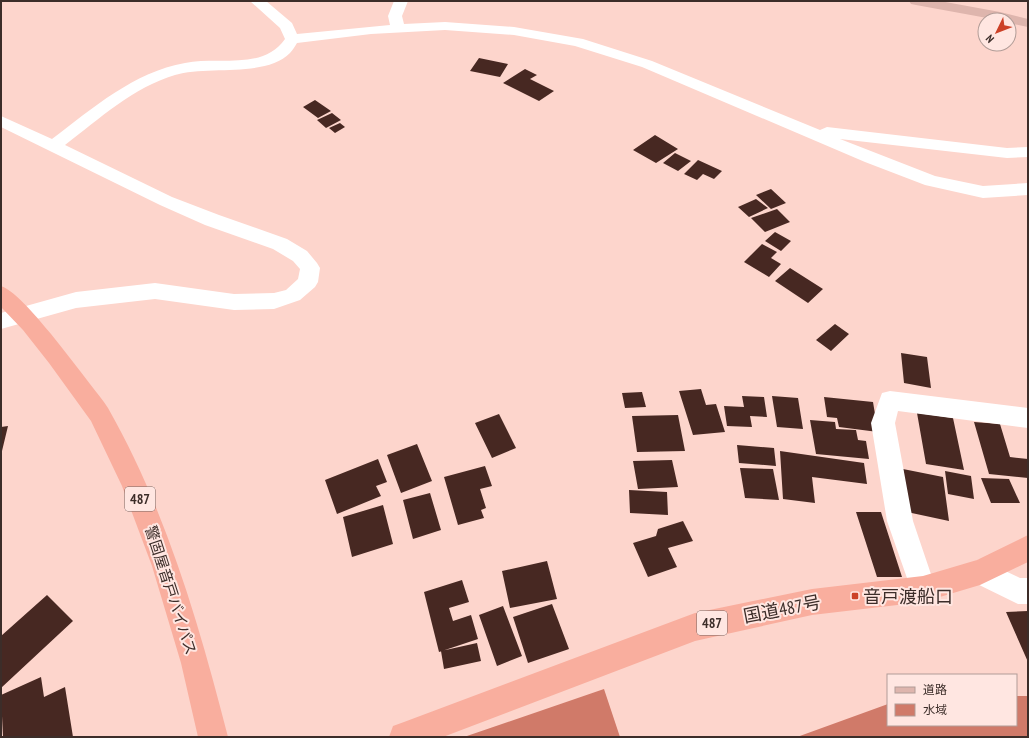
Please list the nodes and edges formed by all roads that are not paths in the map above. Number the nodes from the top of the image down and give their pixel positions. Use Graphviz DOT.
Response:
graph roads {
  1 [pos="257,1"];
  2 [pos="401,1"];
  3 [pos="916,1"];
  4 [pos="1028,23"];
  5 [pos="398,28"];
  6 [pos="292,39"];
  7 [pos="1,121"];
  8 [pos="802,129"];
  9 [pos="53,146"];
  10 [pos="1028,152"];
  11 [pos="1028,189"];
  12 [pos="1,294"];
  13 [pos="1,321"];
  14 [pos="1028,418"];
  15 [pos="1028,547"];
  16 [pos="980,572"];
  17 [pos="923,589"];
  18 [pos="1028,591"];
  19 [pos="213,737"];
  20 [pos="404,737"];
  1 -- 6 [label="street"];
  2 -- 5 [label="street"];
  3 -- 4 [label="main road"];
  5 -- 6 [label="street"];
  5 -- 8 [label="street"];
  6 -- 9 [label="street"];
  7 -- 9 [label="street"];
  8 -- 10 [label="street"];
  8 -- 11 [label="street"];
  9 -- 13 [label="street"];
  12 -- 19 [label="highway, 警固屋音戸バイパス / 487"];
  14 -- 17 [label="street"];
  15 -- 16 [label="highway, 国道487号 / 487"];
  16 -- 17 [label="highway, 国道487号 / 487"];
  16 -- 18 [label="street"];
  17 -- 20 [label="highway, 国道487号 / 487"];
}
